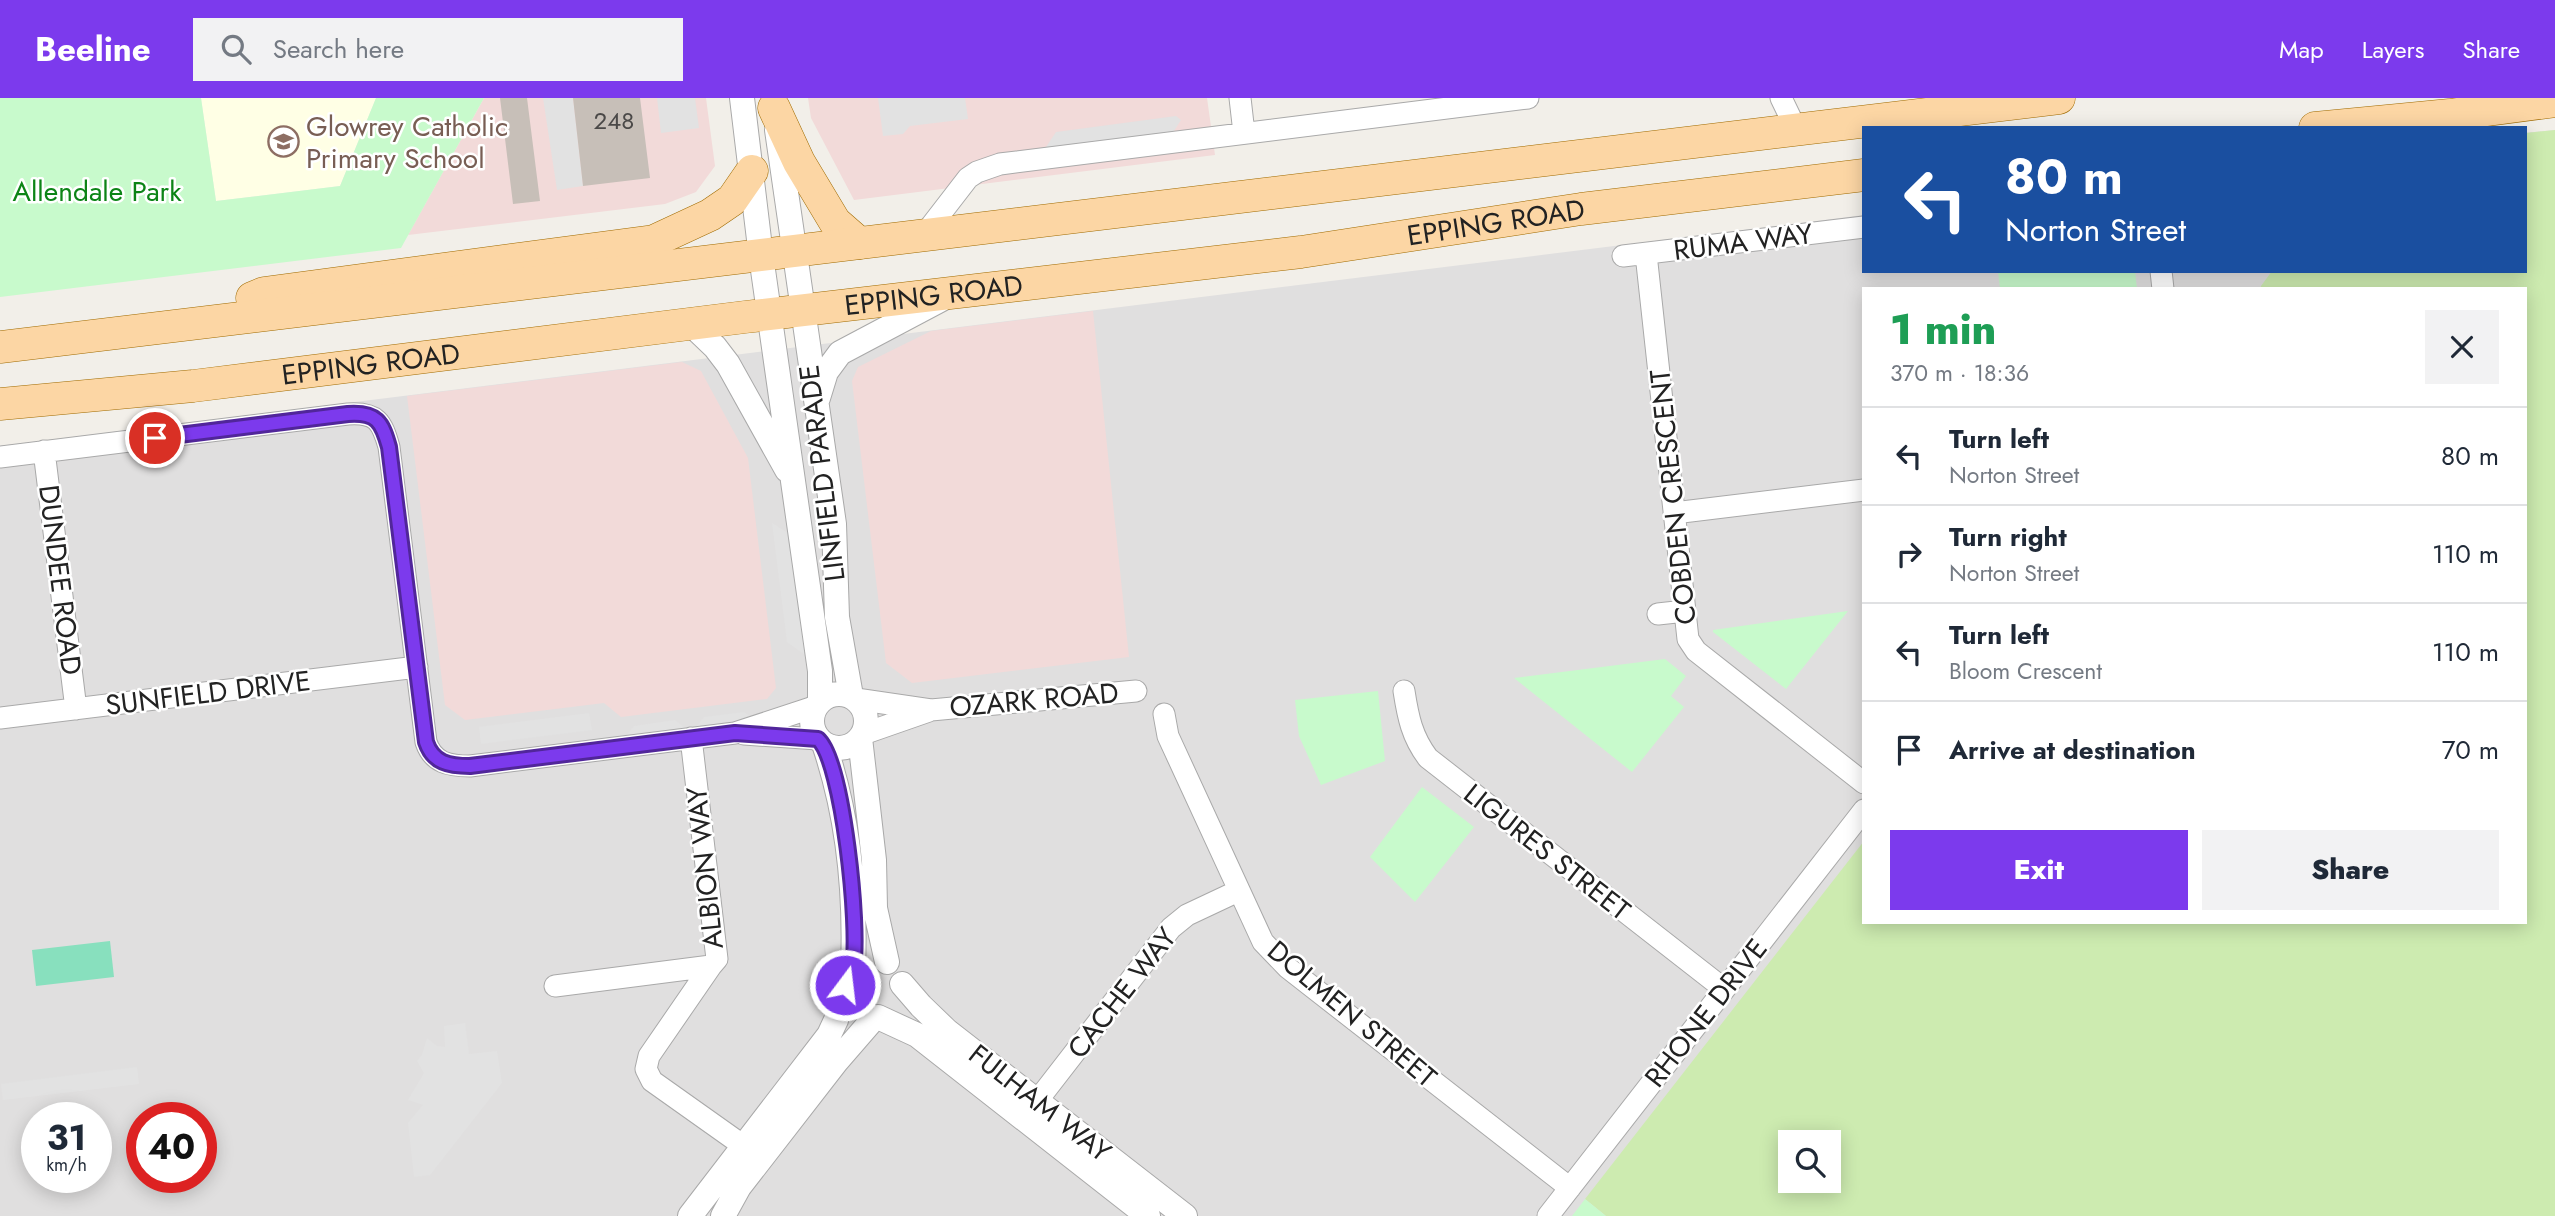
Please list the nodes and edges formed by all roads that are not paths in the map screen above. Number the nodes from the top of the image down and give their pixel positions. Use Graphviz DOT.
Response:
graph roads {
  1 [pos="742,98"];
  2 [pos="1240,98"];
  3 [pos="1528,98"];
  4 [pos="1781,98"];
  5 [pos="2059,98"];
  6 [pos="2555,101"];
  7 [pos="773,103"];
  8 [pos="2336,126"];
  9 [pos="1796,129"];
  10 [pos="1244,133"];
  11 [pos="752,171"];
  12 [pos="1862,175"];
  13 [pos="1862,227"];
  14 [pos="925,235"];
  15 [pos="859,243"];
  16 [pos="794,250"];
  17 [pos="1646,254"];
  18 [pos="761,256"];
  19 [pos="1623,256"];
  20 [pos="955,292"];
  21 [pos="802,310"];
  22 [pos="769,315"];
  23 [pos="691,324"];
  24 [pos="175,326"];
  25 [pos="0,347"];
  26 [pos="0,404"];
  27 [pos="816,406"];
  28 [pos="44,451"];
  29 [pos="0,457"];
  30 [pos="794,483"];
  31 [pos="1862,490"];
  32 [pos="1674,513"];
  33 [pos="1685,611"];
  34 [pos="1658,614"];
  35 [pos="416,667"];
  36 [pos="1136,691"];
  37 [pos="1404,691"];
  38 [pos="853,697"];
  39 [pos="817,704"];
  40 [pos="76,709"];
  41 [pos="931,710"];
  42 [pos="1164,715"];
  43 [pos="0,719"];
  44 [pos="735,733"];
  45 [pos="862,736"];
  46 [pos="691,738"];
  47 [pos="821,741"];
  48 [pos="1862,781"];
  49 [pos="1862,813"];
  50 [pos="1238,891"];
  51 [pos="887,962"];
  52 [pos="711,966"];
  53 [pos="849,976"];
  54 [pos="902,984"];
  55 [pos="555,986"];
  56 [pos="1724,989"];
  57 [pos="877,1017"];
  58 [pos="1030,1110"];
  59 [pos="745,1147"];
  60 [pos="1570,1188"];
  61 [pos="690,1216"];
  62 [pos="723,1216"];
  63 [pos="1149,1216"];
  64 [pos="1185,1216"];
  65 [pos="1548,1216"];
  1 -- 11 [label="street, LINFIELD PARADE"];
  2 -- 10 [label="street"];
  3 -- 10 [label="street"];
  4 -- 9 [label="street"];
  5 -- 9 [label="main road, EPPING ROAD"];
  6 -- 8 [label="main road"];
  7 -- 15 [label="main road"];
  7 -- 16 [label="street, LINFIELD PARADE"];
  9 -- 14 [label="main road, EPPING ROAD"];
  10 -- 14 [label="street"];
  11 -- 18 [label="street, LINFIELD PARADE"];
  11 -- 24 [label="main road"];
  12 -- 20 [label="main road, EPPING ROAD"];
  13 -- 17 [label="street, RUMA WAY"];
  14 -- 15 [label="main road, EPPING ROAD"];
  15 -- 16 [label="main road, EPPING ROAD"];
  16 -- 18 [label="main road, EPPING ROAD"];
  16 -- 21 [label="street, LINFIELD PARADE"];
  17 -- 19 [label="street, RUMA WAY"];
  17 -- 32 [label="street, COBDEN CRESCENT"];
  18 -- 22 [label="street, LINFIELD PARADE"];
  18 -- 24 [label="main road, EPPING ROAD"];
  20 -- 21 [label="main road, EPPING ROAD"];
  20 -- 27 [label="street"];
  21 -- 22 [label="main road, EPPING ROAD"];
  21 -- 27 [label="street, LINFIELD PARADE"];
  22 -- 23 [label="main road, EPPING ROAD"];
  22 -- 30 [label="street, LINFIELD PARADE"];
  23 -- 26 [label="main road, EPPING ROAD"];
  23 -- 30 [label="street"];
  24 -- 25 [label="main road, EPPING ROAD"];
  27 -- 38 [label="street, LINFIELD PARADE"];
  28 -- 29 [label="street"];
  28 -- 35 [label="street"];
  28 -- 40 [label="street, DUNDEE ROAD"];
  30 -- 39 [label="street, LINFIELD PARADE"];
  31 -- 32 [label="street"];
  32 -- 33 [label="street, COBDEN CRESCENT"];
  33 -- 34 [label="street"];
  33 -- 48 [label="street, COBDEN CRESCENT"];
  35 -- 40 [label="street, SUNFIELD DRIVE"];
  35 -- 46 [label="street"];
  36 -- 41 [label="street, OZARK ROAD"];
  37 -- 56 [label="street, LIGURES STREET"];
  38 -- 39 [label="street"];
  38 -- 41 [label="street"];
  38 -- 45 [label="street"];
  39 -- 44 [label="street"];
  39 -- 47 [label="street"];
  40 -- 43 [label="street, SUNFIELD DRIVE"];
  41 -- 45 [label="street"];
  42 -- 50 [label="street, DOLMEN STREET"];
  44 -- 46 [label="street"];
  44 -- 47 [label="street"];
  45 -- 47 [label="street"];
  45 -- 51 [label="street"];
  46 -- 52 [label="street, ALBION WAY"];
  47 -- 53 [label="street"];
  49 -- 56 [label="street, RHONE DRIVE"];
  50 -- 58 [label="street, CACHE WAY"];
  50 -- 60 [label="street, DOLMEN STREET"];
  51 -- 53 [label="street"];
  51 -- 54 [label="street"];
  52 -- 55 [label="street, ALBION WAY"];
  52 -- 59 [label="street"];
  53 -- 57 [label="street"];
  53 -- 59 [label="street"];
  54 -- 57 [label="street"];
  54 -- 58 [label="street, FULHAM WAY"];
  56 -- 60 [label="street, RHONE DRIVE"];
  57 -- 58 [label="street, FULHAM WAY"];
  57 -- 62 [label="street"];
  58 -- 63 [label="street, FULHAM WAY"];
  58 -- 64 [label="street, FULHAM WAY"];
  59 -- 61 [label="street"];
  60 -- 65 [label="street, RHONE DRIVE"];
}
